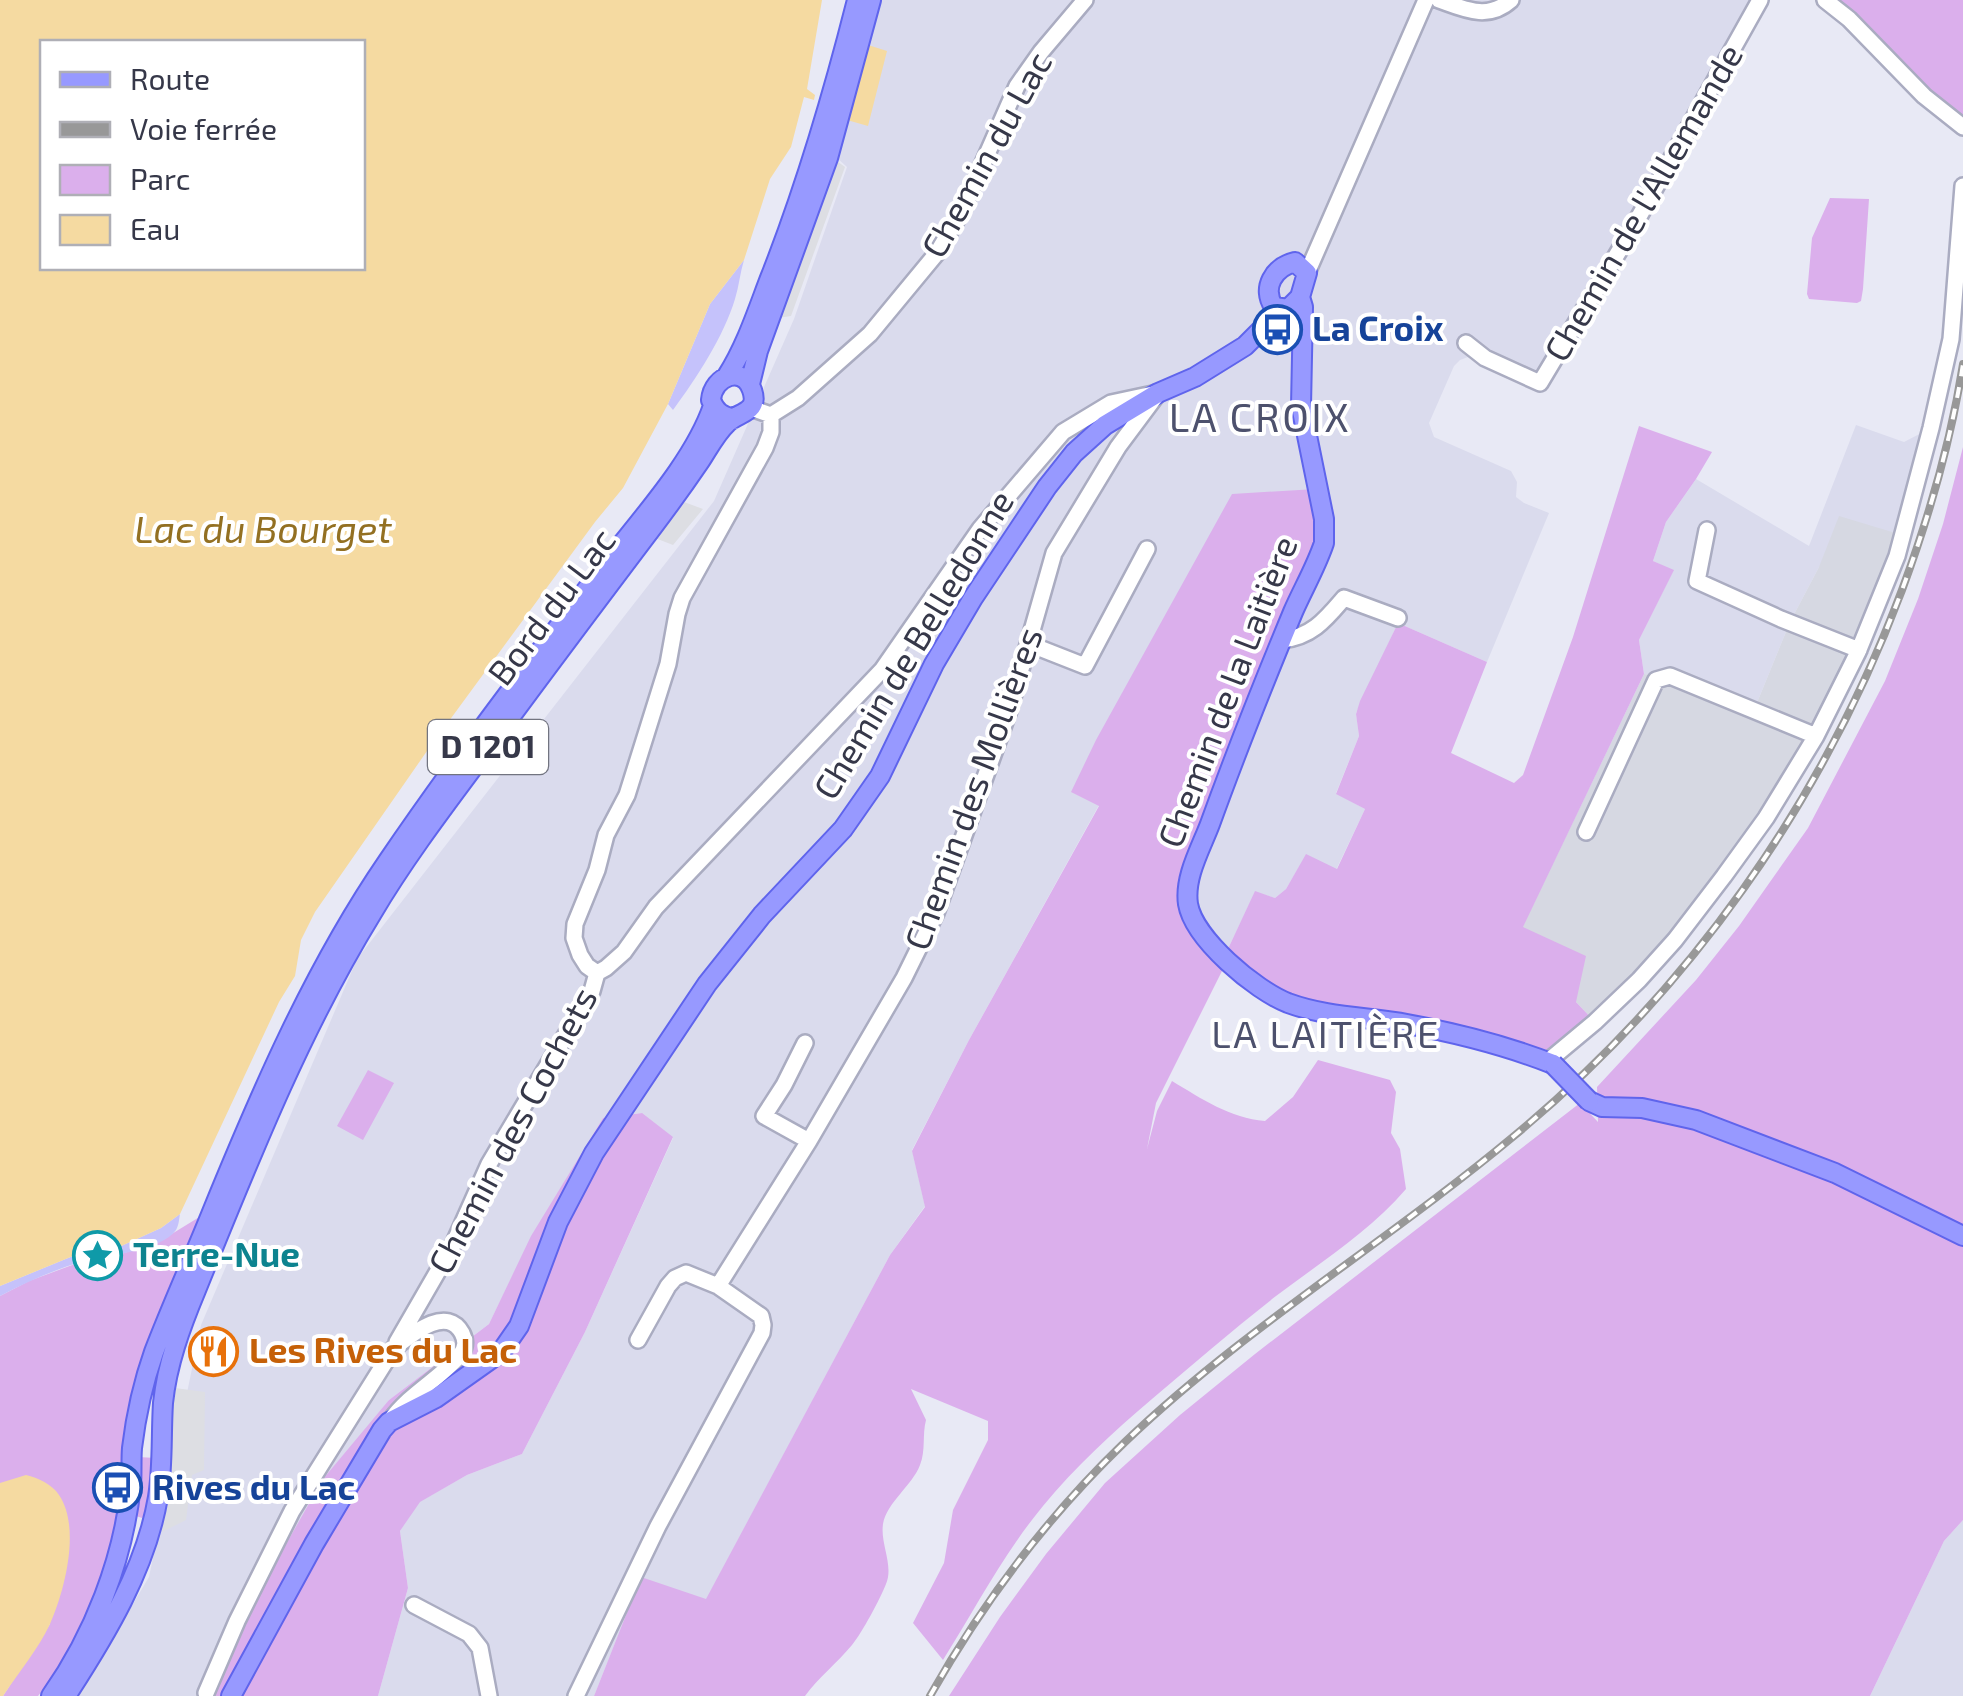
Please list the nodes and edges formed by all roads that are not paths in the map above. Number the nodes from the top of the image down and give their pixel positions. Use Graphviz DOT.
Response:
graph roads {
  1 [pos="856,0"];
  2 [pos="871,0"];
  3 [pos="1085,0"];
  4 [pos="1426,0"];
  5 [pos="1439,0"];
  6 [pos="1510,0"];
  7 [pos="1760,0"];
  8 [pos="1825,0"];
  9 [pos="836,106"];
  10 [pos="1963,127"];
  11 [pos="1963,186"];
  12 [pos="1301,268"];
  13 [pos="1285,305"];
  14 [pos="1466,343"];
  15 [pos="727,376"];
  16 [pos="750,384"];
  17 [pos="1158,393"];
  18 [pos="713,406"];
  19 [pos="742,413"];
  20 [pos="771,415"];
  21 [pos="1707,530"];
  22 [pos="1147,549"];
  23 [pos="1398,618"];
  24 [pos="1282,640"];
  25 [pos="1029,644"];
  26 [pos="1859,650"];
  27 [pos="1816,736"];
  28 [pos="1586,832"];
  29 [pos="597,973"];
  30 [pos="805,1043"];
  31 [pos="1550,1063"];
  32 [pos="269,1094"];
  33 [pos="809,1141"];
  34 [pos="1963,1236"];
  35 [pos="718,1286"];
  36 [pos="638,1340"];
  37 [pos="394,1348"];
  38 [pos="389,1422"];
  39 [pos="414,1605"];
  40 [pos="206,1693"];
  41 [pos="51,1696"];
  42 [pos="66,1696"];
  43 [pos="231,1696"];
  44 [pos="490,1696"];
  45 [pos="576,1696"];
  1 -- 9 [label="main road"];
  2 -- 9 [label="main road"];
  3 -- 20 [label="street, Chemin du Lac"];
  4 -- 12 [label="street"];
  5 -- 6 [label="street"];
  7 -- 14 [label="street, Chemin de l'Allemande"];
  8 -- 10 [label="street"];
  9 -- 15 [label="main road"];
  9 -- 16 [label="main road"];
  11 -- 26 [label="street"];
  12 -- 13 [label="main road"];
  12 -- 13 [label="main road"];
  13 -- 17 [label="main road, Chemin de Belledonne"];
  13 -- 24 [label="main road, Chemin de la Laitière"];
  15 -- 16 [label="main road"];
  15 -- 18 [label="main road"];
  16 -- 19 [label="main road"];
  17 -- 25 [label="street, Chemin des Mollières"];
  17 -- 29 [label="street"];
  17 -- 38 [label="main road, Chemin de Belledonne"];
  18 -- 19 [label="main road"];
  18 -- 32 [label="main road, Bord du Lac / D 1201"];
  19 -- 20 [label="street"];
  19 -- 32 [label="main road, Bord du Lac / D 1201"];
  20 -- 29 [label="street, Chemin des Cochets"];
  21 -- 26 [label="street"];
  22 -- 25 [label="street"];
  23 -- 24 [label="street"];
  24 -- 31 [label="main road, Chemin de la Laitière"];
  25 -- 33 [label="street, Chemin des Mollières"];
  26 -- 27 [label="street"];
  27 -- 28 [label="street"];
  27 -- 31 [label="street"];
  29 -- 37 [label="street, Chemin des Cochets"];
  30 -- 33 [label="street"];
  31 -- 34 [label="main road, Chemin de la Laitière, bridge"];
  32 -- 41 [label="main road, D 1201"];
  32 -- 42 [label="main road, D 1201"];
  33 -- 35 [label="street, Chemin des Mollières"];
  35 -- 36 [label="street"];
  35 -- 45 [label="street"];
  37 -- 38 [label="street, Chemin des Cochets"];
  37 -- 40 [label="street, Chemin des Cochets"];
  38 -- 43 [label="main road"];
  39 -- 44 [label="street"];
}
